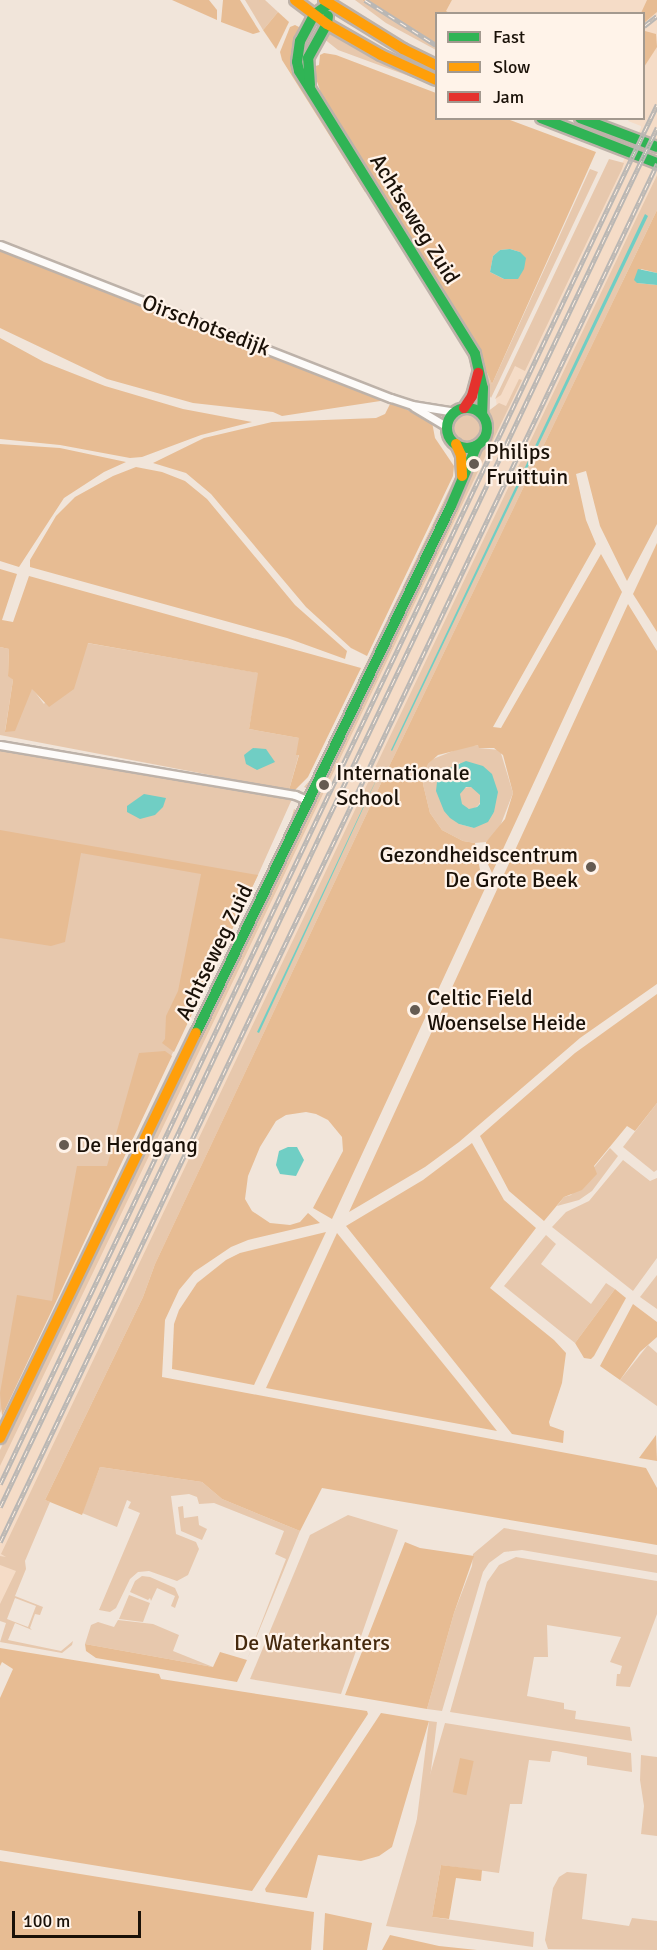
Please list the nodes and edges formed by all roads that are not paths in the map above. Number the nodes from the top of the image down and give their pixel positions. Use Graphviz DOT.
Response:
graph roads {
  1 [pos="295,0"];
  2 [pos="326,2"];
  3 [pos="314,15"];
  4 [pos="327,24"];
  5 [pos="435,65"];
  6 [pos="435,80"];
  7 [pos="314,96"];
  8 [pos="546,120"];
  9 [pos="585,120"];
  10 [pos="657,147"];
  11 [pos="657,162"];
  12 [pos="0,245"];
  13 [pos="478,365"];
  14 [pos="412,405"];
  15 [pos="460,410"];
  16 [pos="482,414"];
  17 [pos="447,427"];
  18 [pos="456,444"];
  19 [pos="477,445"];
  20 [pos="462,482"];
  21 [pos="0,745"];
  22 [pos="309,801"];
  23 [pos="0,1438"];
  1 -- 3 [label="street"];
  2 -- 3 [label="street, Achtseweg Zuid"];
  2 -- 4 [label="street, Achtseweg Zuid"];
  2 -- 5 [label="street"];
  3 -- 4 [label="street"];
  3 -- 7 [label="street, Achtseweg Zuid"];
  4 -- 6 [label="street"];
  4 -- 7 [label="street, Achtseweg Zuid"];
  7 -- 13 [label="street, Achtseweg Zuid"];
  8 -- 11 [label="street"];
  9 -- 10 [label="street"];
  12 -- 14 [label="street, Oirschotsedijk"];
  13 -- 15 [label="street"];
  13 -- 16 [label="street, Achtseweg Zuid"];
  14 -- 15 [label="street, Oirschotsedijk"];
  14 -- 17 [label="street, Oirschotsedijk"];
  15 -- 16 [label="street"];
  15 -- 17 [label="street"];
  16 -- 19 [label="street"];
  17 -- 18 [label="street"];
  18 -- 19 [label="street"];
  18 -- 20 [label="street, Achtseweg Zuid"];
  19 -- 20 [label="street, Achtseweg Zuid"];
  20 -- 22 [label="street, Achtseweg Zuid"];
  21 -- 22 [label="street"];
  22 -- 23 [label="street, Achtseweg Zuid"];
}
